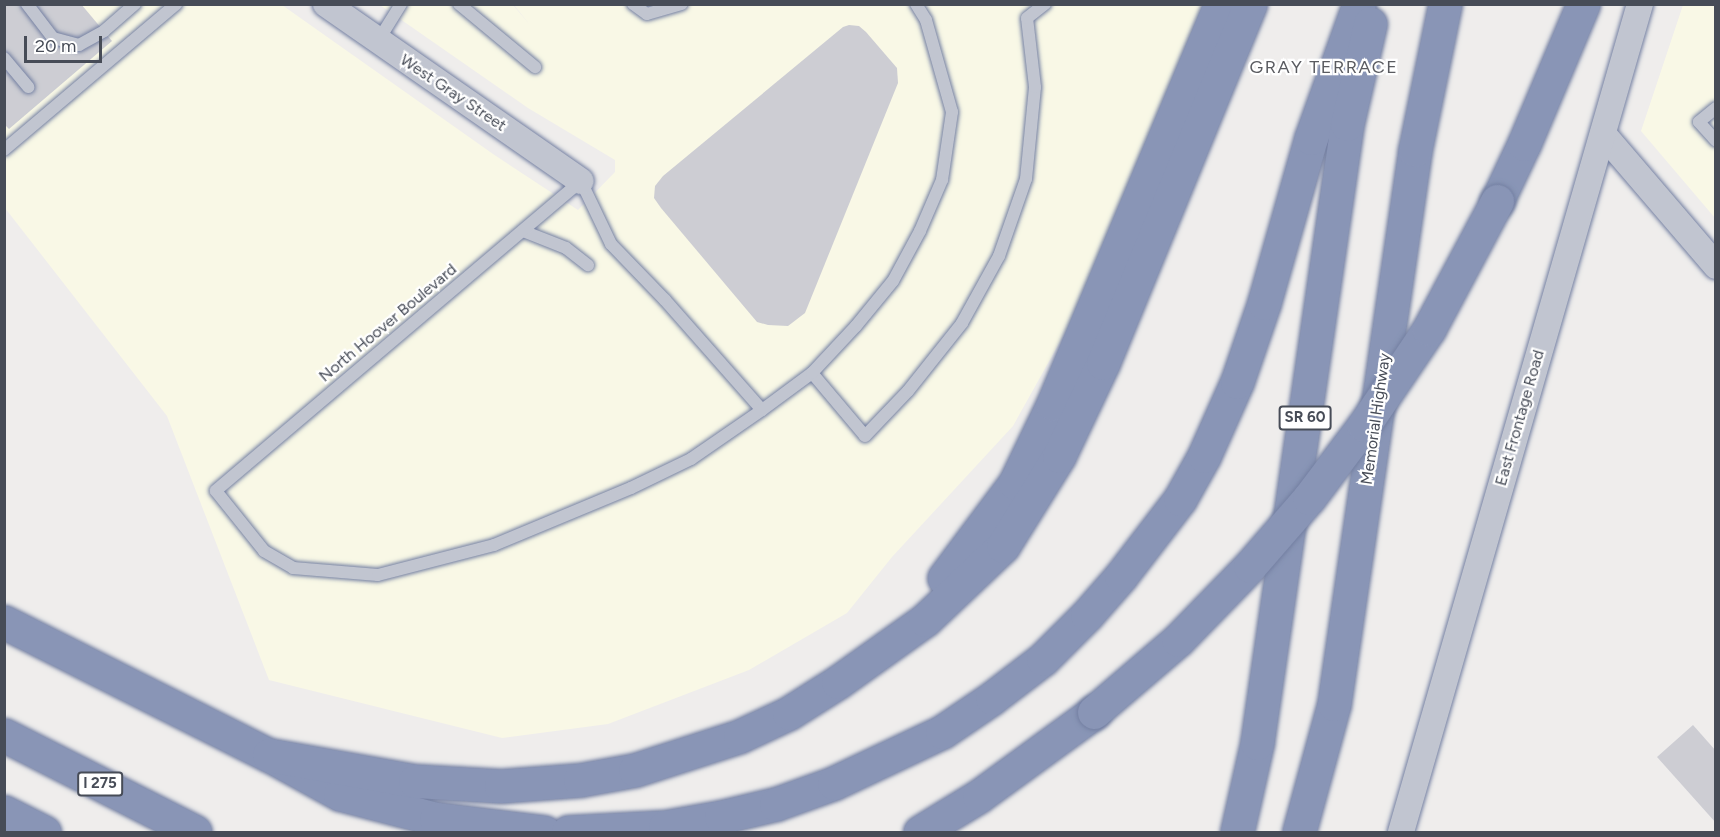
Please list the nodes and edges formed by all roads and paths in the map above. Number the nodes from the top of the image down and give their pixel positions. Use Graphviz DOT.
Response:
graph roads {
  1 [pos="27,4"];
  2 [pos="135,4"];
  3 [pos="176,4"];
  4 [pos="326,4"];
  5 [pos="401,4"];
  6 [pos="459,4"];
  7 [pos="633,4"];
  8 [pos="682,4"];
  9 [pos="916,4"];
  10 [pos="1023,4"];
  11 [pos="1045,4"];
  12 [pos="1220,4"];
  13 [pos="1250,4"];
  14 [pos="1359,4"];
  15 [pos="1374,4"];
  16 [pos="1445,4"];
  17 [pos="1583,4"];
  18 [pos="1640,4"];
  19 [pos="1027,18"];
  20 [pos="378,41"];
  21 [pos="4,58"];
  22 [pos="535,67"];
  23 [pos="28,87"];
  24 [pos="1716,108"];
  25 [pos="1603,134"];
  26 [pos="1716,141"];
  27 [pos="4,150"];
  28 [pos="581,181"];
  29 [pos="522,231"];
  30 [pos="588,265"];
  31 [pos="1716,266"];
  32 [pos="812,373"];
  33 [pos="762,410"];
  34 [pos="4,622"];
  35 [pos="838,682"];
  36 [pos="1334,704"];
  37 [pos="4,735"];
  38 [pos="268,755"];
  39 [pos="4,812"];
  40 [pos="44,832"];
  41 [pos="195,832"];
  42 [pos="544,832"];
  43 [pos="568,832"];
  44 [pos="920,832"];
  45 [pos="1237,832"];
  46 [pos="1299,832"];
  47 [pos="1324,832"];
  48 [pos="1401,832"];
  1 -- 2 [label="lane"];
  3 -- 27 [label="lane"];
  4 -- 20 [label="street, West Gray Street"];
  5 -- 20 [label="lane"];
  6 -- 22 [label="lane"];
  7 -- 8 [label="lane"];
  9 -- 32 [label="lane"];
  10 -- 19 [label="lane"];
  11 -- 19 [label="lane"];
  12 -- 35 [label="highway"];
  13 -- 35 [label="highway"];
  14 -- 43 [label="highway"];
  15 -- 45 [label="highway, SR 60"];
  16 -- 36 [label="highway, Memorial Highway"];
  17 -- 44 [label="highway, bridge"];
  18 -- 25 [label="street, East Frontage Road"];
  19 -- 32 [label="lane"];
  20 -- 28 [label="street, West Gray Street"];
  21 -- 23 [label="lane"];
  24 -- 26 [label="lane"];
  25 -- 31 [label="street"];
  25 -- 48 [label="street, East Frontage Road"];
  28 -- 29 [label="lane, North Hoover Boulevard"];
  28 -- 33 [label="lane"];
  29 -- 30 [label="lane"];
  29 -- 33 [label="lane, North Hoover Boulevard"];
  32 -- 33 [label="lane"];
  34 -- 38 [label="highway"];
  35 -- 38 [label="highway"];
  36 -- 46 [label="highway, Memorial Highway"];
  36 -- 47 [label="highway"];
  37 -- 41 [label="highway, I 275"];
  38 -- 42 [label="highway"];
  39 -- 40 [label="highway"];
}
